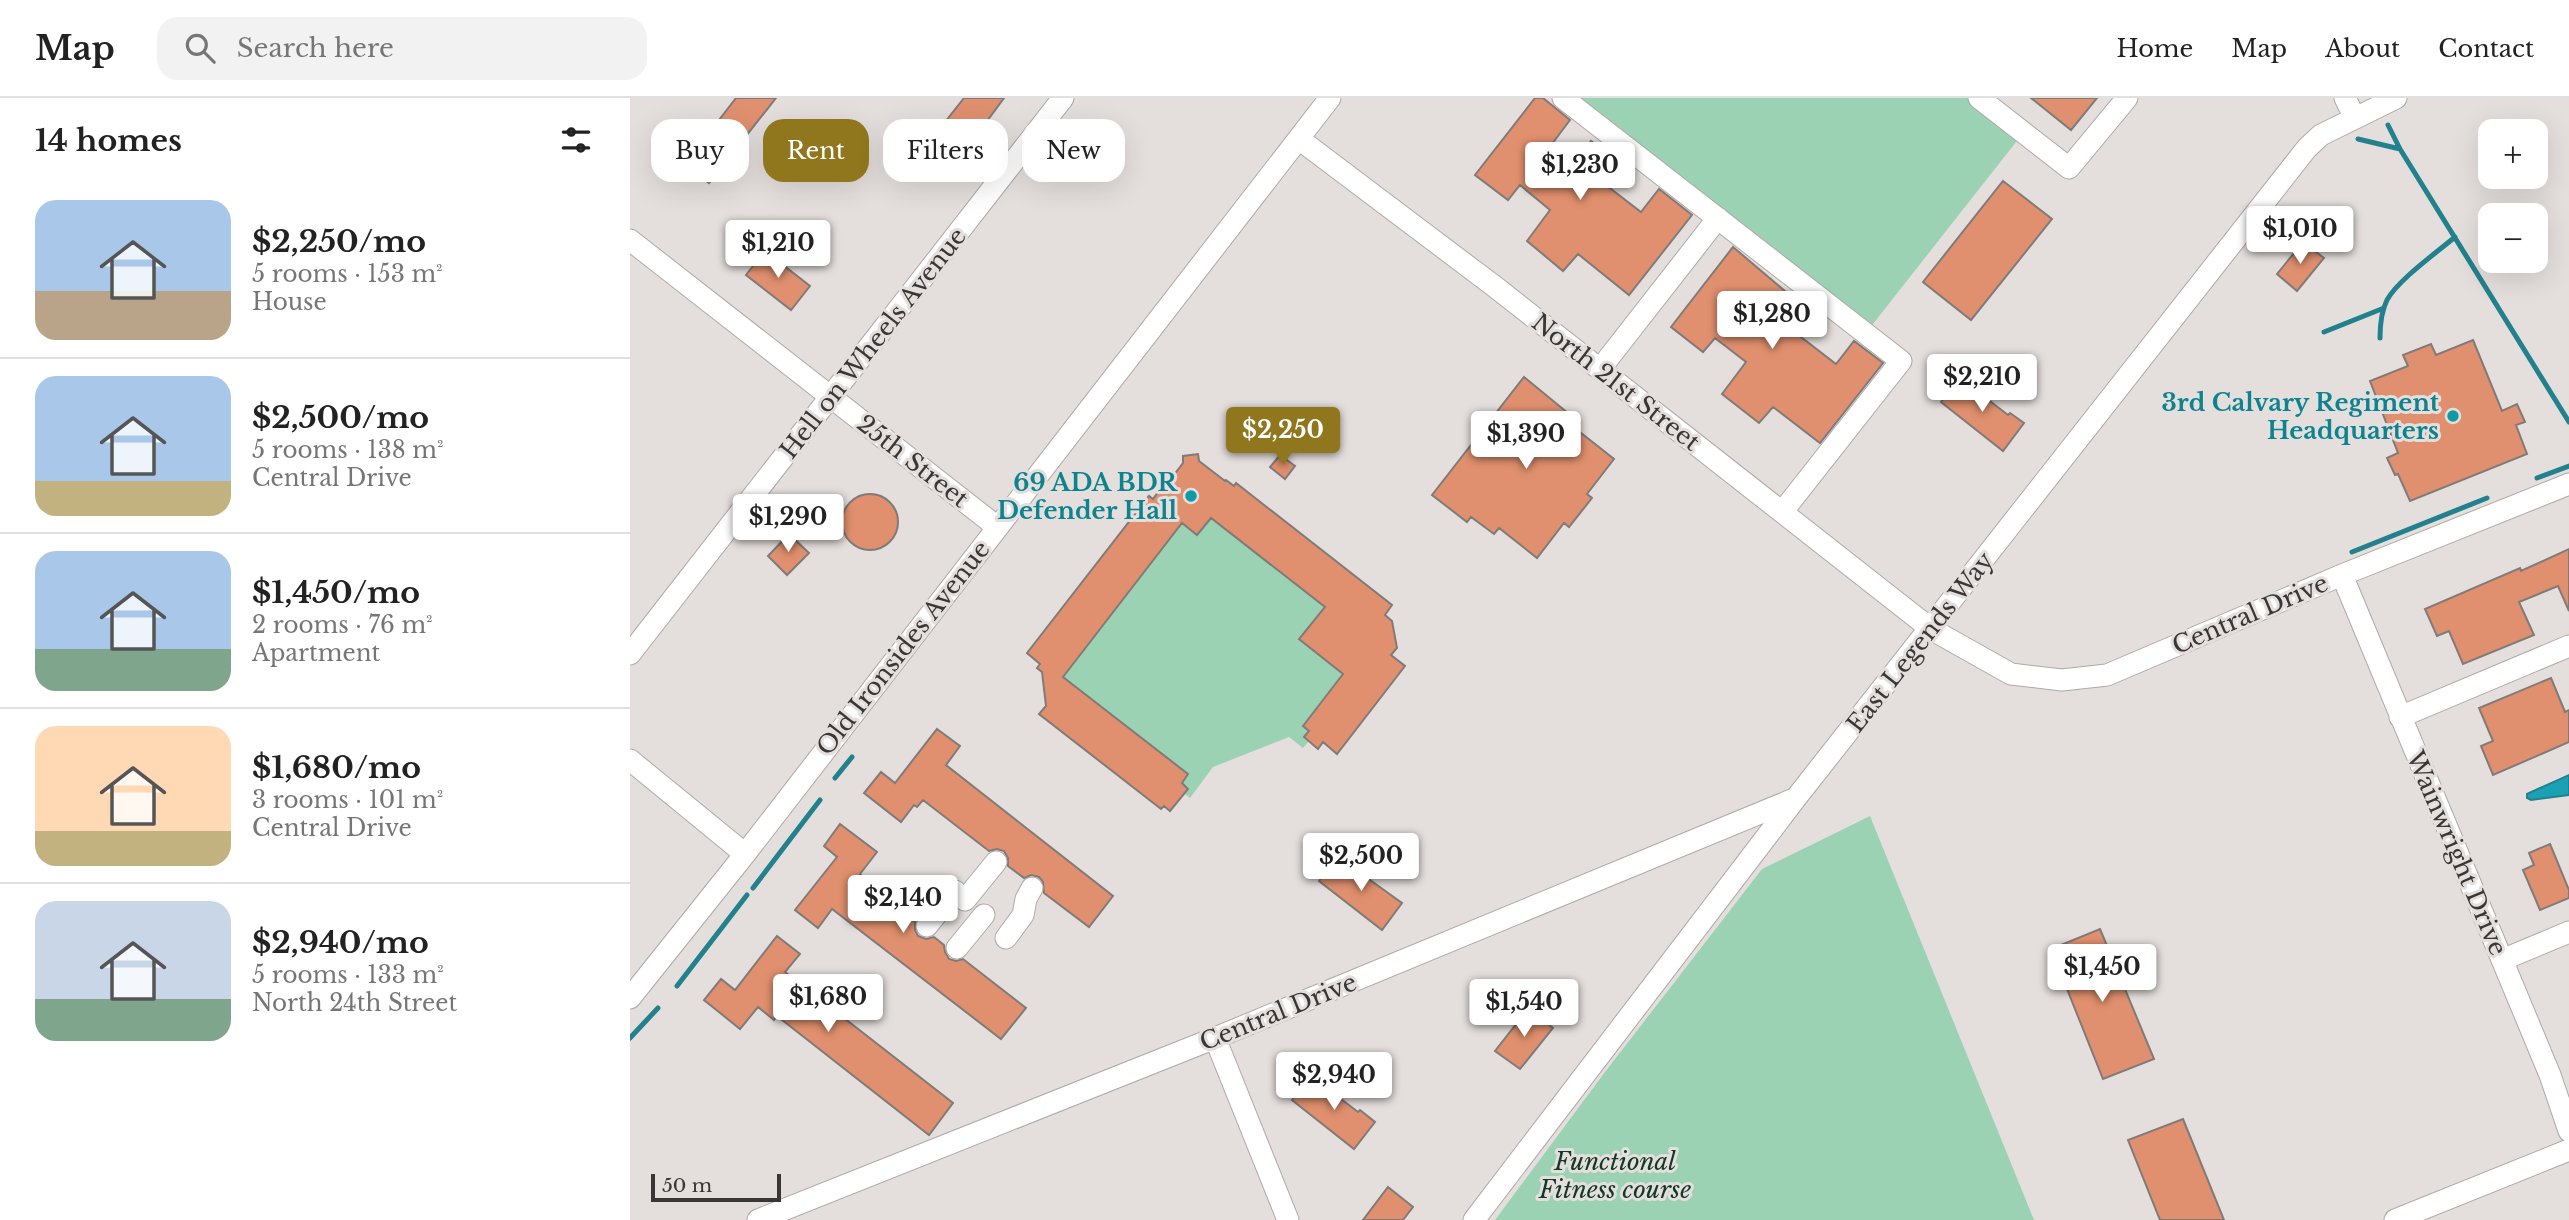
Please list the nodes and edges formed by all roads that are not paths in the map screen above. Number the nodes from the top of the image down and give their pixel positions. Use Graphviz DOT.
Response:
graph roads {
  1 [pos="1063,98"];
  2 [pos="1330,98"];
  3 [pos="1563,98"];
  4 [pos="1979,98"];
  5 [pos="2127,98"];
  6 [pos="2346,98"];
  7 [pos="2396,98"];
  8 [pos="2355,118"];
  9 [pos="1299,139"];
  10 [pos="1718,218"];
  11 [pos="630,240"];
  12 [pos="1600,369"];
  13 [pos="831,396"];
  14 [pos="2569,484"];
  15 [pos="1783,511"];
  16 [pos="996,526"];
  17 [pos="2342,575"];
  18 [pos="1931,629"];
  19 [pos="2569,646"];
  20 [pos="630,654"];
  21 [pos="2400,717"];
  22 [pos="630,760"];
  23 [pos="1796,798"];
  24 [pos="745,854"];
  25 [pos="996,862"];
  26 [pos="1032,888"];
  27 [pos="984,915"];
  28 [pos="927,926"];
  29 [pos="2569,932"];
  30 [pos="1006,938"];
  31 [pos="957,948"];
  32 [pos="2502,960"];
  33 [pos="630,998"];
  34 [pos="1215,1038"];
  35 [pos="2569,1131"];
  36 [pos="2569,1150"];
  37 [pos="758,1220"];
  38 [pos="1288,1220"];
  39 [pos="1474,1220"];
  40 [pos="2395,1220"];
  1 -- 13 [label="street, Hell on Wheels Avenue"];
  2 -- 9 [label="street, Old Ironsides Avenue"];
  3 -- 10 [label="street"];
  4 -- 5 [label="street"];
  6 -- 8 [label="street"];
  7 -- 8 [label="street, East Legends Way"];
  8 -- 18 [label="street, East Legends Way"];
  9 -- 12 [label="street, North 21st Street"];
  9 -- 16 [label="street, Old Ironsides Avenue"];
  10 -- 12 [label="street"];
  10 -- 15 [label="street"];
  11 -- 13 [label="street, 25th Street"];
  12 -- 15 [label="street, North 21st Street"];
  13 -- 16 [label="street, 25th Street"];
  13 -- 20 [label="street, Hell on Wheels Avenue"];
  14 -- 17 [label="street, Central Drive"];
  15 -- 18 [label="street, North 21st Street"];
  16 -- 24 [label="street, Old Ironsides Avenue"];
  17 -- 18 [label="street, Central Drive"];
  17 -- 21 [label="street, Wainwright Drive"];
  18 -- 23 [label="street, East Legends Way"];
  19 -- 21 [label="street"];
  21 -- 32 [label="street, Wainwright Drive"];
  22 -- 24 [label="street"];
  23 -- 34 [label="street, Central Drive"];
  23 -- 39 [label="street, East Legends Way"];
  24 -- 33 [label="street, Old Ironsides Avenue"];
  25 -- 28 [label="street"];
  26 -- 30 [label="street"];
  27 -- 31 [label="street"];
  29 -- 32 [label="street"];
  32 -- 35 [label="street, Wainwright Drive"];
  34 -- 37 [label="street, Central Drive"];
  34 -- 38 [label="street"];
  36 -- 40 [label="street"];
}
